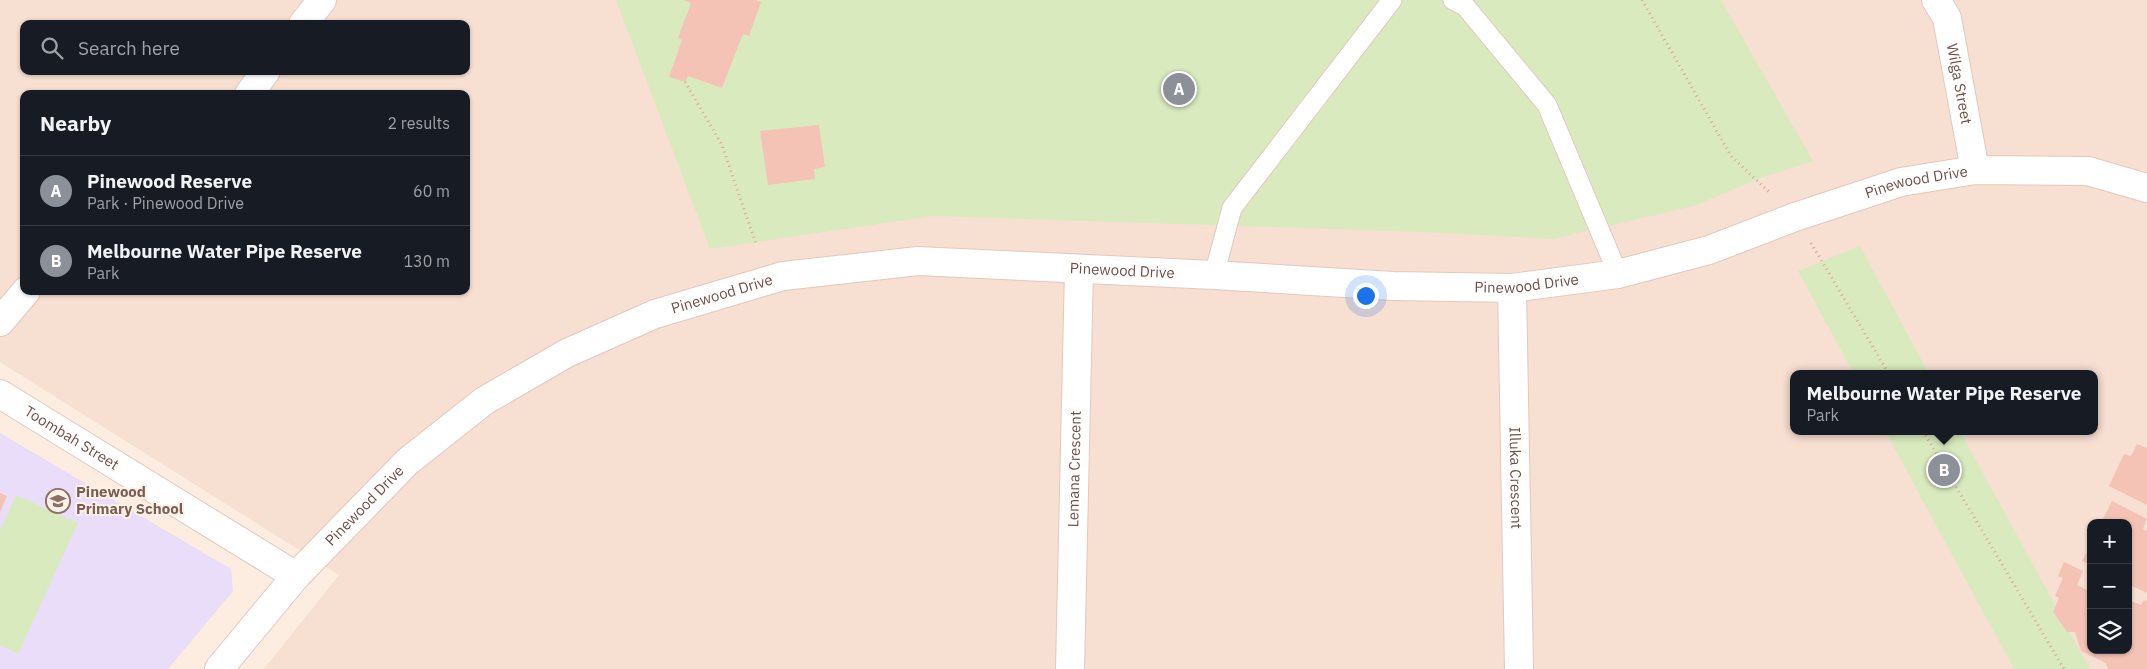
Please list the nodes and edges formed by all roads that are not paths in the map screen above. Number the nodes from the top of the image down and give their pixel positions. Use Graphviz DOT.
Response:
graph roads {
  1 [pos="322,0"];
  2 [pos="1392,0"];
  3 [pos="1453,0"];
  4 [pos="1936,0"];
  5 [pos="306,20"];
  6 [pos="263,75"];
  7 [pos="251,90"];
  8 [pos="1975,170"];
  9 [pos="2147,188"];
  10 [pos="1079,269"];
  11 [pos="1618,274"];
  12 [pos="1214,275"];
  13 [pos="1512,288"];
  14 [pos="23,295"];
  15 [pos="0,322"];
  16 [pos="0,394"];
  17 [pos="296,576"];
  18 [pos="220,669"];
  19 [pos="1070,669"];
  20 [pos="1519,669"];
  1 -- 5 [label="street"];
  2 -- 12 [label="lane"];
  3 -- 11 [label="lane"];
  4 -- 8 [label="street, Wilga Street"];
  6 -- 7 [label="street"];
  8 -- 9 [label="street, Pinewood Drive"];
  8 -- 11 [label="street, Pinewood Drive"];
  10 -- 12 [label="street, Pinewood Drive"];
  10 -- 17 [label="street, Pinewood Drive"];
  10 -- 19 [label="street, Lemana Crescent"];
  11 -- 13 [label="street, Pinewood Drive"];
  12 -- 13 [label="street, Pinewood Drive"];
  13 -- 20 [label="street, Illuka Crescent"];
  14 -- 15 [label="street"];
  16 -- 17 [label="street, Toombah Street"];
  17 -- 18 [label="street, Pinewood Drive"];
}
